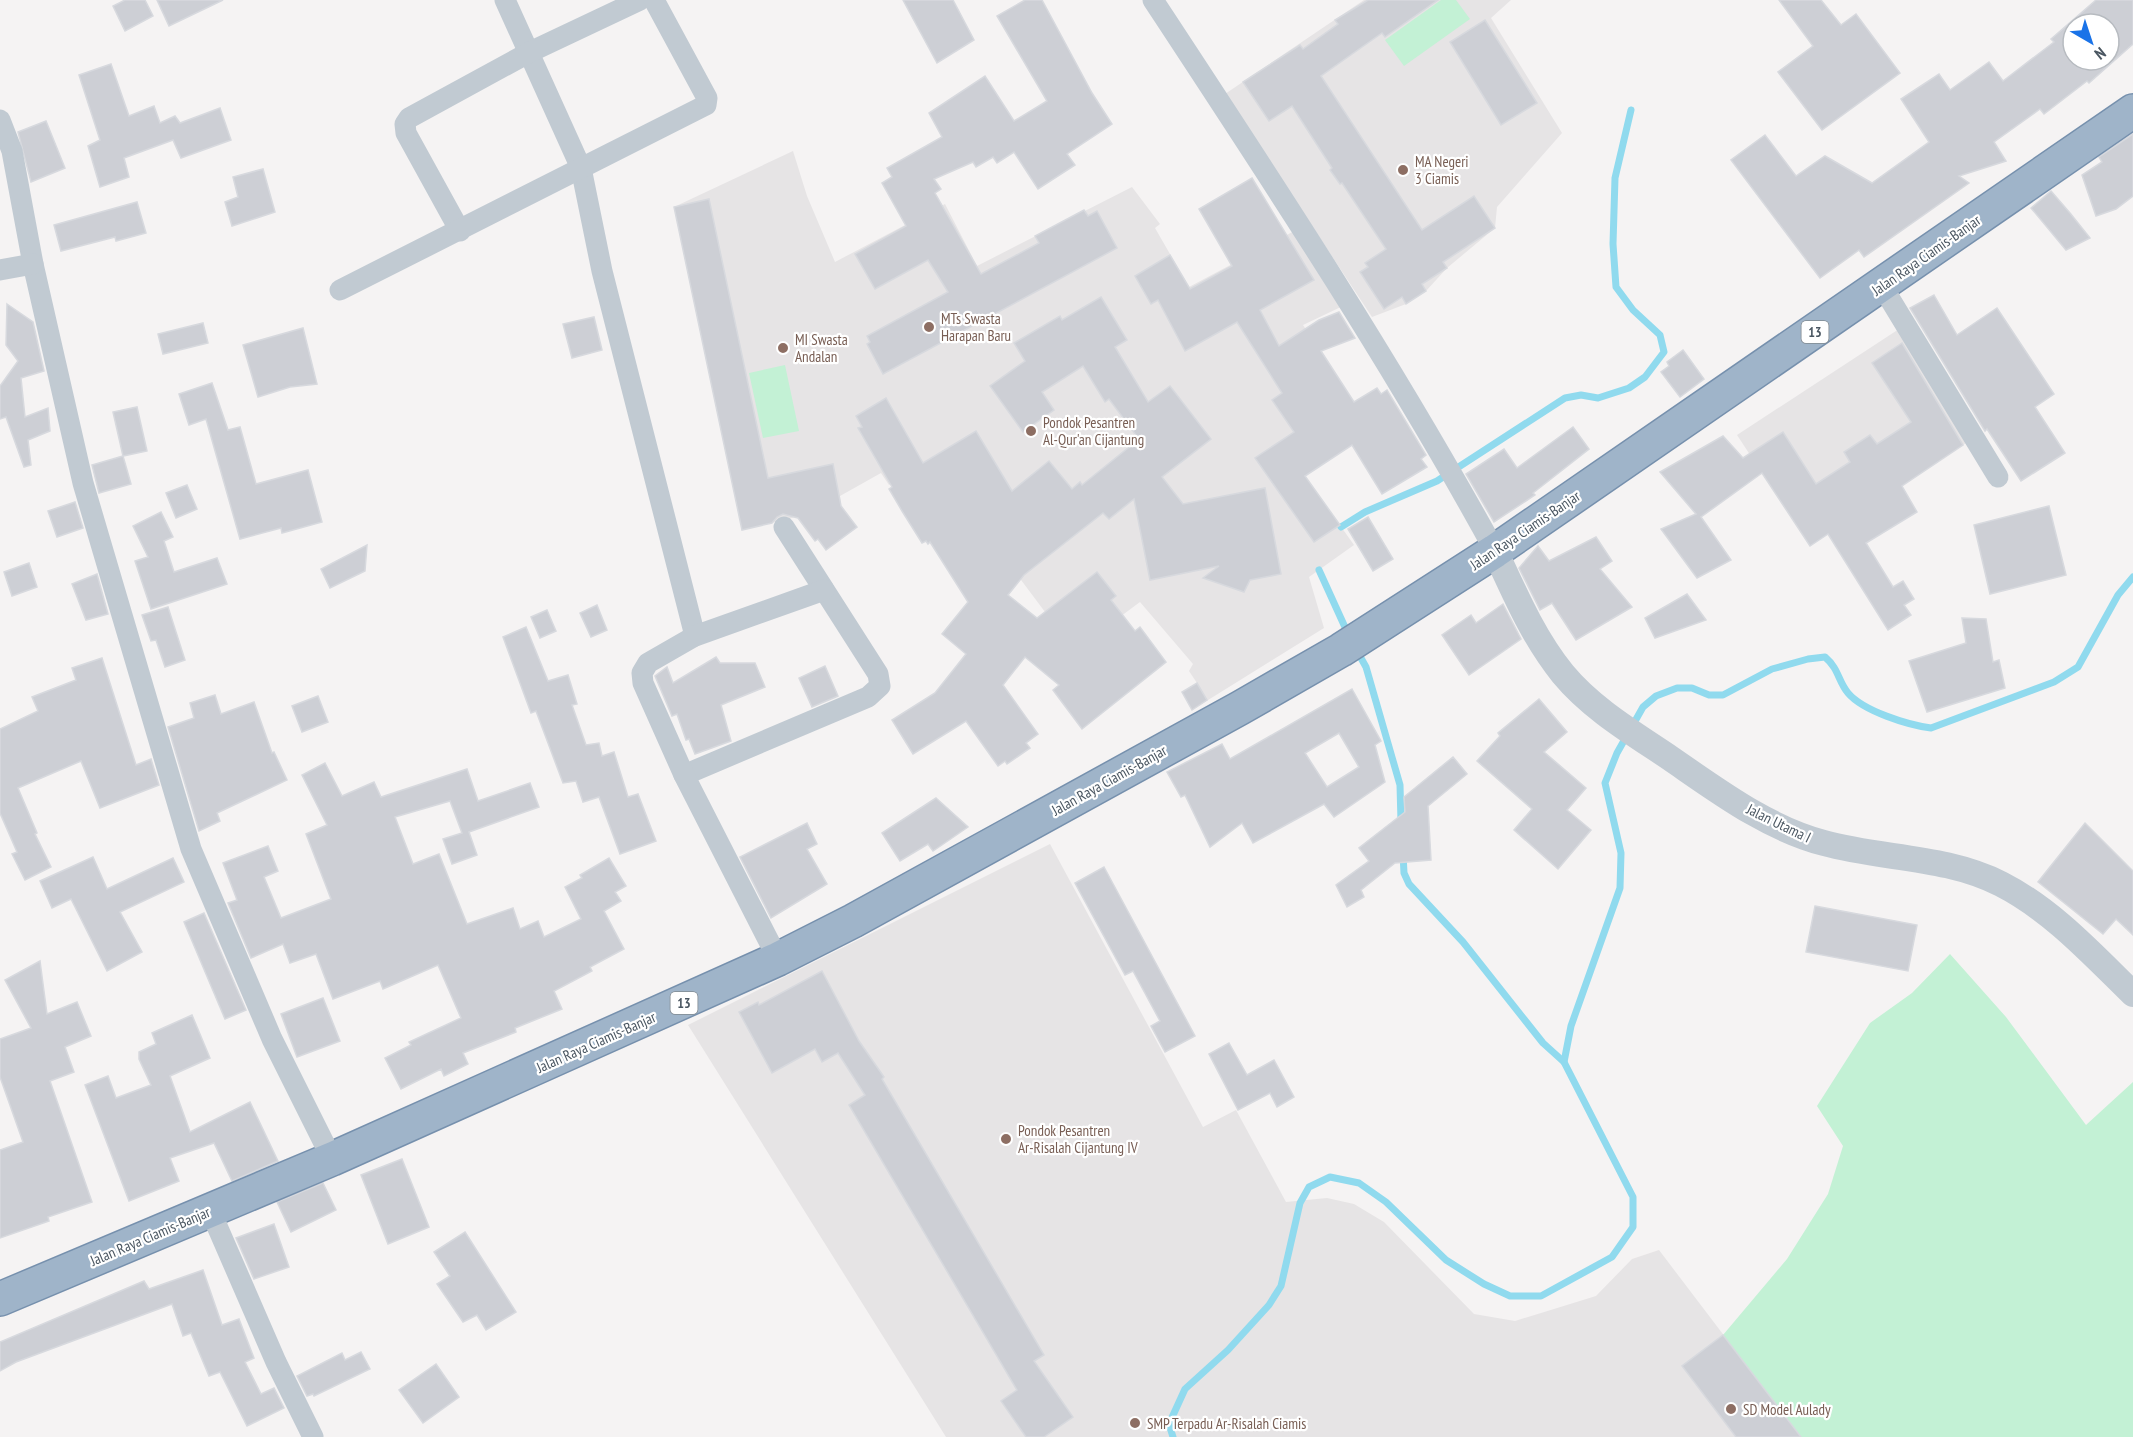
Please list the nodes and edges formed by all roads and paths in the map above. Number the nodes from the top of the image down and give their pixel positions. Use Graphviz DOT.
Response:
graph roads {
  1 [pos="505,0"];
  2 [pos="640,0"];
  3 [pos="654,0"];
  4 [pos="1153,0"];
  5 [pos="530,51"];
  6 [pos="2133,111"];
  7 [pos="0,120"];
  8 [pos="581,168"];
  9 [pos="460,231"];
  10 [pos="33,264"];
  11 [pos="0,270"];
  12 [pos="1882,286"];
  13 [pos="340,290"];
  14 [pos="1998,477"];
  15 [pos="784,527"];
  16 [pos="1495,551"];
  17 [pos="824,590"];
  18 [pos="695,636"];
  19 [pos="684,775"];
  20 [pos="778,959"];
  21 [pos="2133,994"];
  22 [pos="332,1159"];
  23 [pos="210,1210"];
  24 [pos="0,1299"];
  25 [pos="313,1437"];
  1 -- 5 [label="street"];
  2 -- 5 [label="street"];
  3 -- 8 [label="street"];
  4 -- 16 [label="street"];
  5 -- 8 [label="street"];
  5 -- 9 [label="street"];
  6 -- 12 [label="highway, Jalan Raya Ciamis-Banjar / 13"];
  7 -- 10 [label="street"];
  8 -- 9 [label="street"];
  8 -- 18 [label="street"];
  9 -- 13 [label="street"];
  10 -- 11 [label="street"];
  10 -- 22 [label="street"];
  12 -- 14 [label="street"];
  12 -- 16 [label="highway, Jalan Raya Ciamis-Banjar / 13"];
  15 -- 17 [label="street"];
  16 -- 20 [label="highway, Jalan Raya Ciamis-Banjar / 13"];
  16 -- 21 [label="street, Jalan Utama I"];
  17 -- 18 [label="street"];
  17 -- 19 [label="street"];
  18 -- 19 [label="street"];
  19 -- 20 [label="street"];
  20 -- 22 [label="highway, Jalan Raya Ciamis-Banjar / 13"];
  22 -- 23 [label="highway, Jalan Raya Ciamis-Banjar / 13"];
  23 -- 24 [label="highway, Jalan Raya Ciamis-Banjar / 13"];
  23 -- 25 [label="street"];
}
